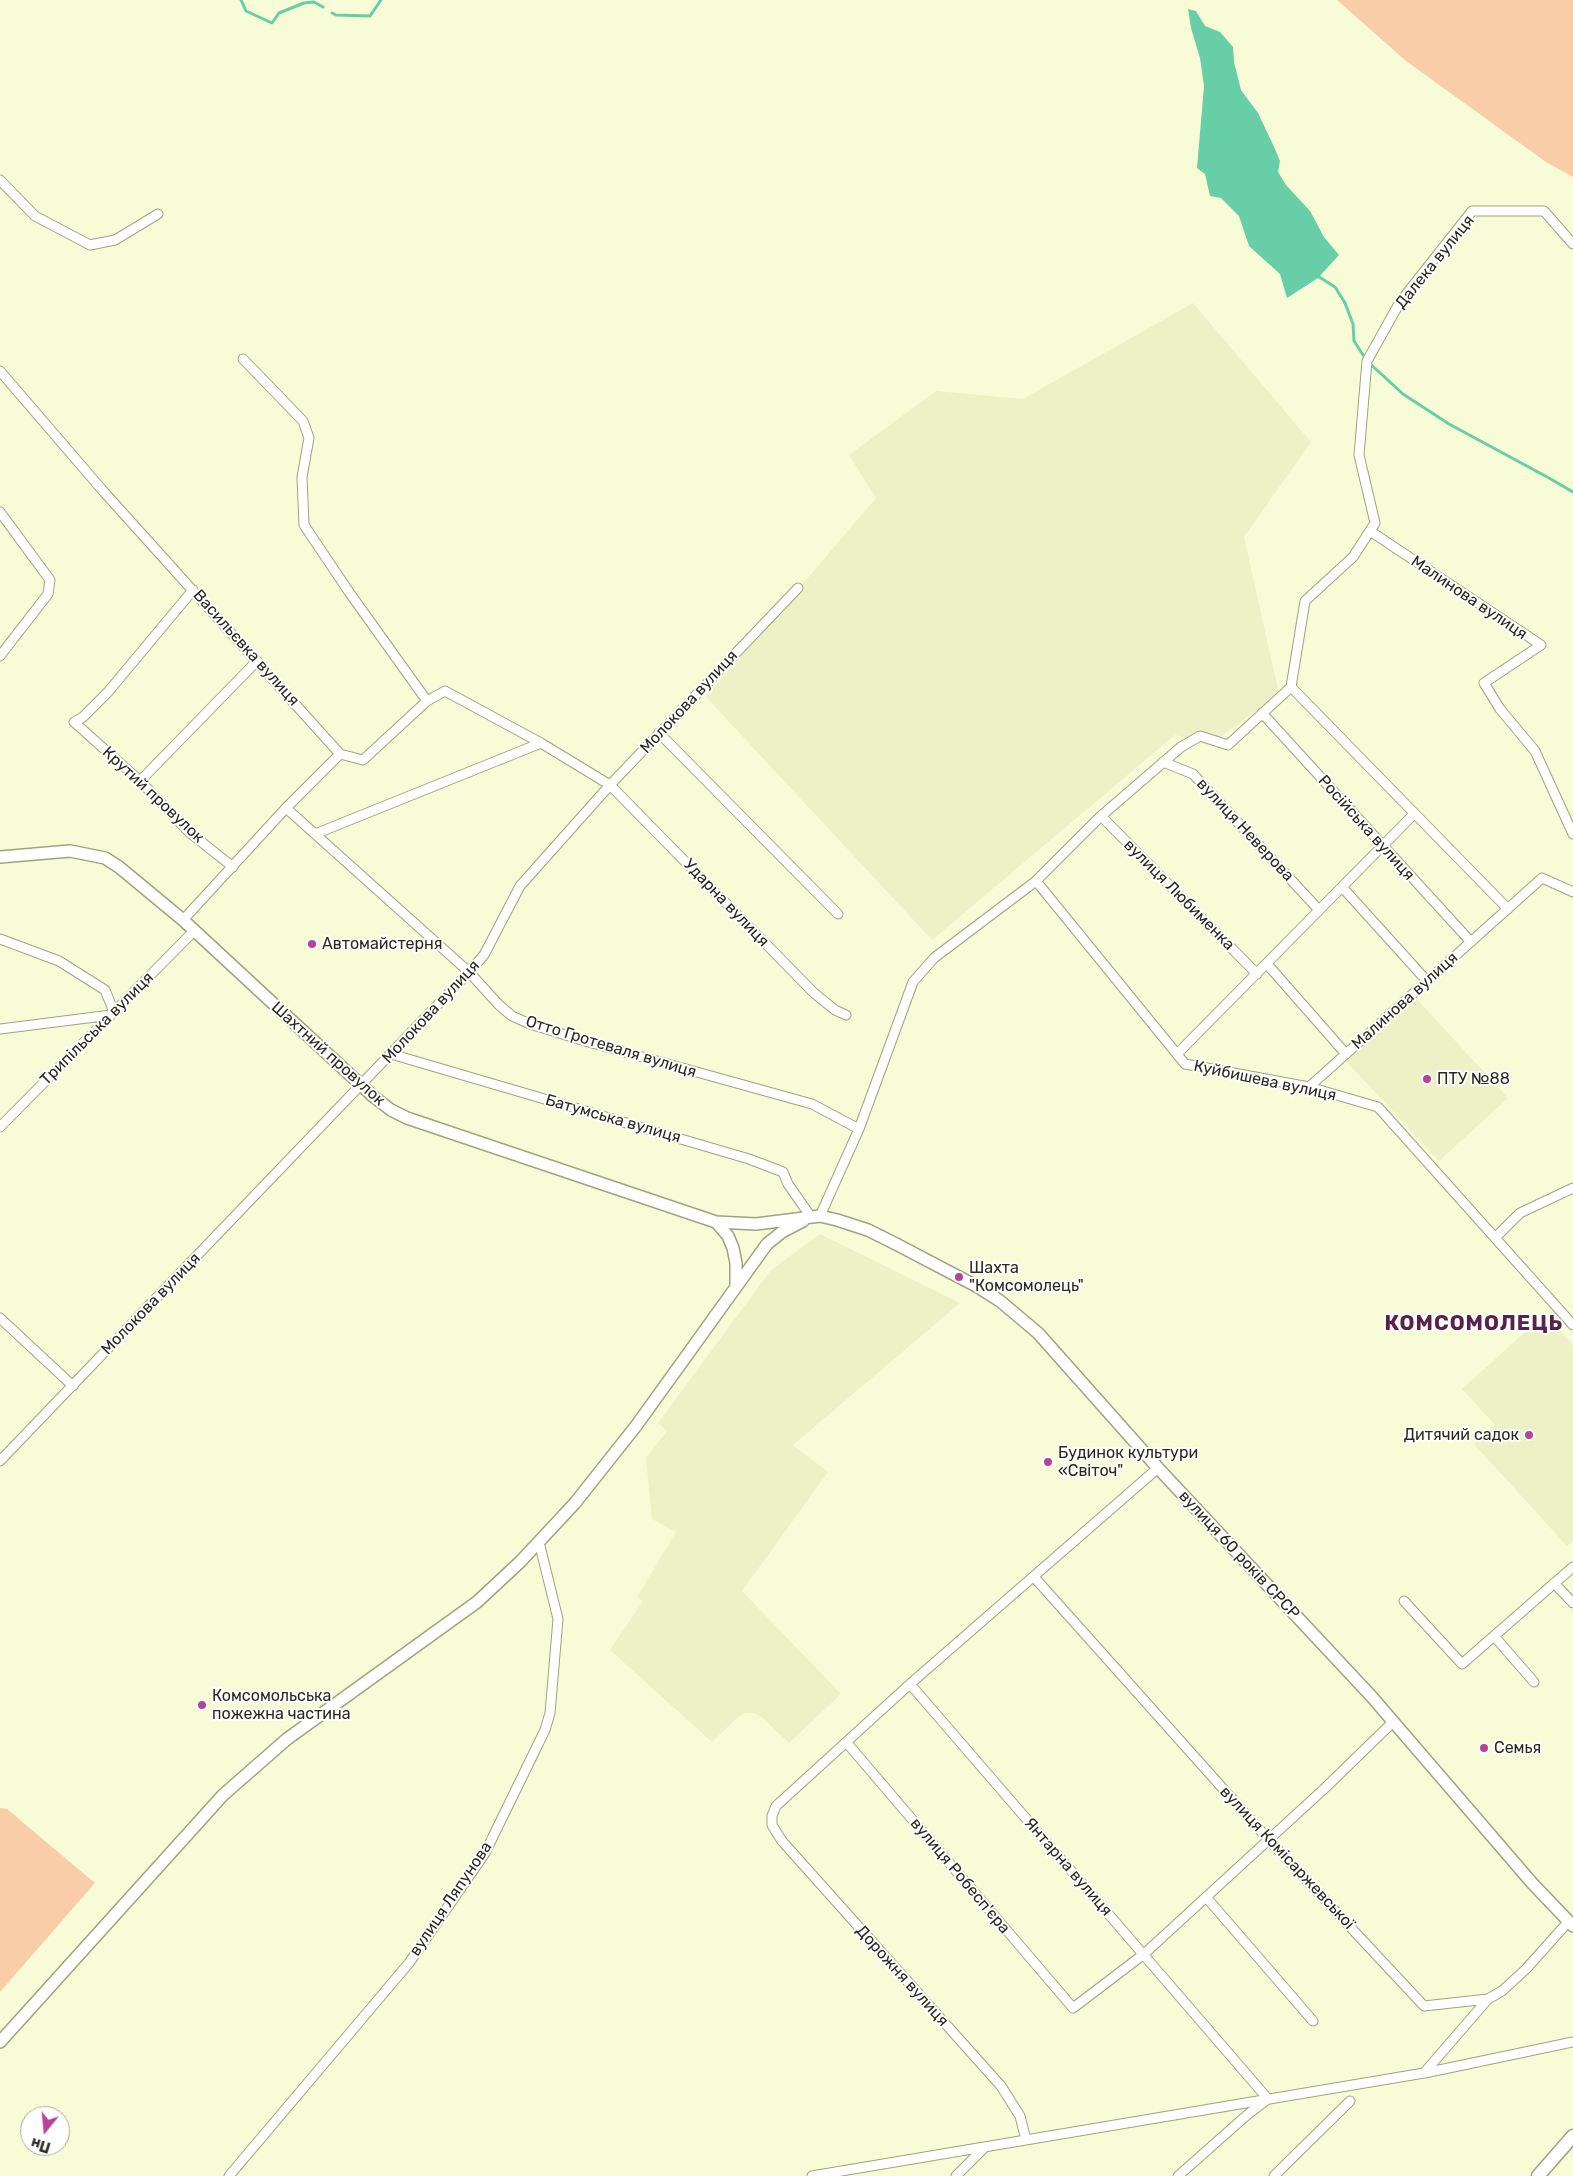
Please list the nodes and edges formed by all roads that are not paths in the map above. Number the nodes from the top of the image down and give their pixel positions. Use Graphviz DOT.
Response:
graph roads {
  1 [pos="0,180"];
  2 [pos="158,214"];
  3 [pos="1573,244"];
  4 [pos="242,359"];
  5 [pos="0,371"];
  6 [pos="0,512"];
  7 [pos="1370,531"];
  8 [pos="798,588"];
  9 [pos="193,590"];
  10 [pos="0,656"];
  11 [pos="257,661"];
  12 [pos="1291,686"];
  13 [pos="427,701"];
  14 [pos="1262,713"];
  15 [pos="659,733"];
  16 [pos="541,744"];
  17 [pos="340,754"];
  18 [pos="1163,762"];
  19 [pos="140,781"];
  20 [pos="610,785"];
  21 [pos="286,808"];
  22 [pos="1414,814"];
  23 [pos="1101,816"];
  24 [pos="315,834"];
  25 [pos="1573,834"];
  26 [pos="1382,846"];
  27 [pos="0,857"];
  28 [pos="233,867"];
  29 [pos="1036,881"];
  30 [pos="1342,887"];
  31 [pos="1573,892"];
  32 [pos="1508,909"];
  33 [pos="1319,910"];
  34 [pos="838,914"];
  35 [pos="183,920"];
  36 [pos="194,931"];
  37 [pos="0,938"];
  38 [pos="1471,942"];
  39 [pos="1267,964"];
  40 [pos="469,972"];
  41 [pos="1257,974"];
  42 [pos="1427,981"];
  43 [pos="113,1014"];
  44 [pos="846,1015"];
  45 [pos="0,1029"];
  46 [pos="391,1054"];
  47 [pos="1177,1054"];
  48 [pos="1346,1054"];
  49 [pos="361,1085"];
  50 [pos="1309,1087"];
  51 [pos="0,1127"];
  52 [pos="859,1129"];
  53 [pos="1573,1188"];
  54 [pos="816,1216"];
  55 [pos="716,1222"];
  56 [pos="1495,1238"];
  57 [pos="736,1287"];
  58 [pos="0,1318"];
  59 [pos="1573,1325"];
  60 [pos="73,1386"];
  61 [pos="0,1461"];
  62 [pos="1158,1468"];
  63 [pos="539,1542"];
  64 [pos="1573,1567"];
  65 [pos="1034,1577"];
  66 [pos="1554,1583"];
  67 [pos="1404,1601"];
  68 [pos="1573,1603"];
  69 [pos="1494,1636"];
  70 [pos="1534,1682"];
  71 [pos="910,1684"];
  72 [pos="1393,1722"];
  73 [pos="847,1743"];
  74 [pos="1268,1840"];
  75 [pos="1206,1897"];
  76 [pos="1571,1923"];
  77 [pos="1144,1954"];
  78 [pos="1488,1999"];
  79 [pos="1313,2021"];
  80 [pos="0,2042"];
  81 [pos="1573,2042"];
  82 [pos="1424,2073"];
  83 [pos="1268,2099"];
  84 [pos="1350,2101"];
  85 [pos="1573,2136"];
  86 [pos="1026,2140"];
  87 [pos="986,2147"];
  88 [pos="229,2176"];
  89 [pos="812,2176"];
  90 [pos="956,2176"];
  91 [pos="1178,2176"];
  92 [pos="1274,2176"];
  93 [pos="1538,2176"];
  1 -- 2 [label="street"];
  3 -- 7 [label="street, Далека вулиця"];
  4 -- 13 [label="street"];
  5 -- 9 [label="street, Васильєвка вулиця"];
  6 -- 10 [label="street"];
  7 -- 12 [label="street, Далека вулиця"];
  7 -- 25 [label="street, Малинова вулиця"];
  8 -- 15 [label="street, Молокова вулиця"];
  9 -- 11 [label="street, Васильєвка вулиця"];
  9 -- 19 [label="street, Крутий провулок"];
  11 -- 17 [label="street, Васильєвка вулиця"];
  11 -- 19 [label="street"];
  12 -- 14 [label="street"];
  12 -- 22 [label="street"];
  13 -- 16 [label="street, Ударна вулиця"];
  13 -- 17 [label="street"];
  14 -- 18 [label="street"];
  14 -- 26 [label="street, Російська вулиця"];
  15 -- 20 [label="street, Молокова вулиця"];
  15 -- 34 [label="street"];
  16 -- 20 [label="street, Ударна вулиця"];
  16 -- 24 [label="street"];
  17 -- 21 [label="street"];
  18 -- 23 [label="street"];
  18 -- 33 [label="street, вулиця Неверова"];
  19 -- 28 [label="street, Крутий провулок"];
  20 -- 40 [label="street, Молокова вулиця"];
  20 -- 44 [label="street, Ударна вулиця"];
  21 -- 24 [label="street, Отто Гротеваля вулиця"];
  21 -- 28 [label="street"];
  22 -- 26 [label="street"];
  22 -- 32 [label="street"];
  23 -- 29 [label="street"];
  23 -- 41 [label="street, вулиця Любименка"];
  24 -- 40 [label="street, Отто Гротеваля вулиця"];
  26 -- 30 [label="street"];
  26 -- 38 [label="street, Російська вулиця"];
  27 -- 35 [label="street, Шахтний провулок"];
  28 -- 35 [label="street"];
  29 -- 47 [label="street, Куйбишева вулиця"];
  29 -- 52 [label="street"];
  30 -- 33 [label="street"];
  30 -- 42 [label="street"];
  31 -- 32 [label="street, Малинова вулиця"];
  32 -- 38 [label="street, Малинова вулиця"];
  33 -- 39 [label="street"];
  35 -- 36 [label="street, Шахтний провулок"];
  36 -- 43 [label="street, Трипільська вулиця"];
  36 -- 49 [label="street, Шахтний провулок"];
  37 -- 43 [label="street"];
  38 -- 42 [label="street, Малинова вулиця"];
  39 -- 41 [label="street"];
  39 -- 48 [label="street"];
  40 -- 46 [label="street, Молокова вулиця"];
  40 -- 52 [label="street, Отто Гротеваля вулиця"];
  41 -- 47 [label="street"];
  42 -- 48 [label="street, Малинова вулиця"];
  43 -- 45 [label="street"];
  43 -- 51 [label="street, Трипільська вулиця"];
  46 -- 49 [label="street, Молокова вулиця"];
  46 -- 54 [label="street, Батумська вулиця"];
  47 -- 50 [label="street, Куйбишева вулиця"];
  48 -- 50 [label="street, Малинова вулиця"];
  49 -- 55 [label="street, Шахтний провулок"];
  49 -- 60 [label="street, Молокова вулиця"];
  50 -- 56 [label="street, Куйбишева вулиця"];
  52 -- 54 [label="street"];
  53 -- 56 [label="street"];
  54 -- 55 [label="street, Шахтний провулок"];
  54 -- 57 [label="street"];
  54 -- 62 [label="street, вулиця 60 років СРСР"];
  55 -- 57 [label="street"];
  56 -- 59 [label="street, Куйбишева вулиця"];
  57 -- 63 [label="street"];
  58 -- 60 [label="street"];
  60 -- 61 [label="street, Молокова вулиця"];
  62 -- 65 [label="street"];
  62 -- 72 [label="street, вулиця 60 років СРСР"];
  63 -- 80 [label="street"];
  63 -- 88 [label="street, вулиця Ляпунова"];
  64 -- 66 [label="street"];
  65 -- 71 [label="street"];
  65 -- 74 [label="street, вулиця Комісаржевської"];
  66 -- 68 [label="street"];
  66 -- 69 [label="street"];
  67 -- 69 [label="street"];
  69 -- 70 [label="street"];
  71 -- 73 [label="street"];
  71 -- 77 [label="street, Янтарна вулиця"];
  72 -- 74 [label="street"];
  72 -- 76 [label="street, вулиця 60 років СРСР"];
  73 -- 77 [label="street, вулиця Робесп'єра"];
  73 -- 86 [label="street, Дорожня вулиця"];
  74 -- 75 [label="street"];
  74 -- 78 [label="street, вулиця Комісаржевської"];
  75 -- 77 [label="street"];
  75 -- 79 [label="street"];
  76 -- 78 [label="street, вулиця Комісаржевської"];
  77 -- 83 [label="street, Янтарна вулиця"];
  78 -- 82 [label="street"];
  81 -- 82 [label="street"];
  82 -- 83 [label="street"];
  83 -- 86 [label="street"];
  83 -- 91 [label="street"];
  84 -- 92 [label="street"];
  85 -- 93 [label="main road"];
  86 -- 87 [label="street"];
  87 -- 89 [label="street"];
  87 -- 90 [label="street"];
}
